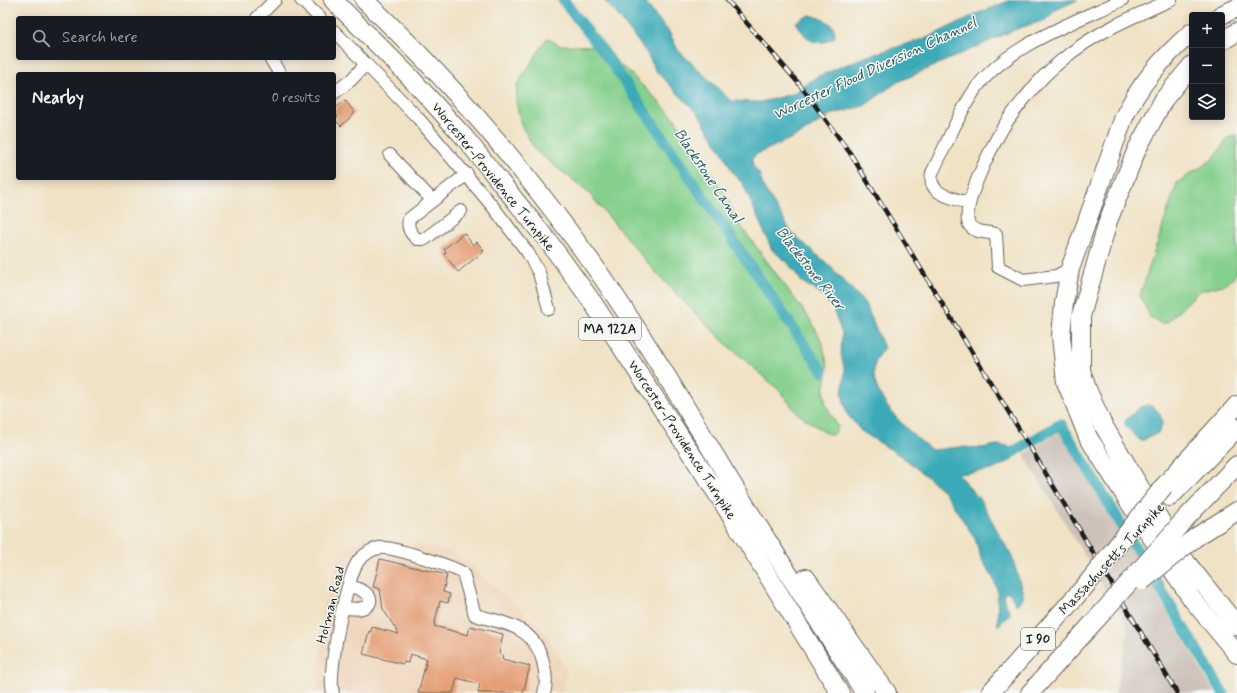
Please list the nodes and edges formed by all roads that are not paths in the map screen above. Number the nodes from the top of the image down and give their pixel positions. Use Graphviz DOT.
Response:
graph roads {
  1 [pos="275,0"];
  2 [pos="301,0"];
  3 [pos="333,0"];
  4 [pos="364,0"];
  5 [pos="1122,0"];
  6 [pos="1171,0"];
  7 [pos="1237,8"];
  8 [pos="1225,13"];
  9 [pos="259,16"];
  10 [pos="318,16"];
  11 [pos="1237,32"];
  12 [pos="336,33"];
  13 [pos="1189,35"];
  14 [pos="1237,36"];
  15 [pos="1225,40"];
  16 [pos="1225,41"];
  17 [pos="271,60"];
  18 [pos="366,64"];
  19 [pos="1189,69"];
  20 [pos="279,72"];
  21 [pos="336,91"];
  22 [pos="390,155"];
  23 [pos="467,174"];
  24 [pos="432,200"];
  25 [pos="968,203"];
  26 [pos="461,211"];
  27 [pos="1070,269"];
  28 [pos="549,309"];
  29 [pos="1237,405"];
  30 [pos="691,415"];
  31 [pos="1237,428"];
  32 [pos="1237,465"];
  33 [pos="1167,492"];
  34 [pos="1237,511"];
  35 [pos="349,586"];
  36 [pos="343,607"];
  37 [pos="1102,612"];
  38 [pos="1237,626"];
  39 [pos="1237,654"];
  40 [pos="333,693"];
  41 [pos="544,693"];
  42 [pos="840,693"];
  43 [pos="865,693"];
  44 [pos="887,693"];
  45 [pos="990,693"];
  46 [pos="1030,693"];
  1 -- 9 [label="street"];
  2 -- 10 [label="street"];
  3 -- 42 [label="highway, Worcester-Providence Turnpike / MA 122A"];
  4 -- 30 [label="highway, Worcester-Providence Turnpike / MA 122A"];
  5 -- 25 [label="street"];
  6 -- 25 [label="street"];
  7 -- 8 [label="highway"];
  11 -- 15 [label="highway"];
  12 -- 18 [label="street"];
  13 -- 27 [label="highway"];
  14 -- 16 [label="highway"];
  17 -- 20 [label="street"];
  18 -- 21 [label="street"];
  18 -- 23 [label="street"];
  19 -- 38 [label="highway"];
  22 -- 24 [label="street"];
  23 -- 24 [label="street"];
  23 -- 28 [label="street"];
  24 -- 26 [label="street"];
  25 -- 27 [label="street"];
  27 -- 39 [label="highway"];
  29 -- 33 [label="highway"];
  30 -- 43 [label="highway, Worcester-Providence Turnpike / MA 122A"];
  30 -- 44 [label="highway"];
  31 -- 33 [label="highway, Massachusetts Turnpike / I 90"];
  32 -- 37 [label="highway, Massachusetts Turnpike / I 90, bridge"];
  33 -- 45 [label="highway, Massachusetts Turnpike / I 90, bridge"];
  34 -- 37 [label="highway, bridge"];
  35 -- 36 [label="street, Holman Road"];
  35 -- 36 [label="street"];
  35 -- 41 [label="street, Holman Road"];
  36 -- 40 [label="street, Holman Road"];
  37 -- 46 [label="highway, Massachusetts Turnpike / I 90"];
}
